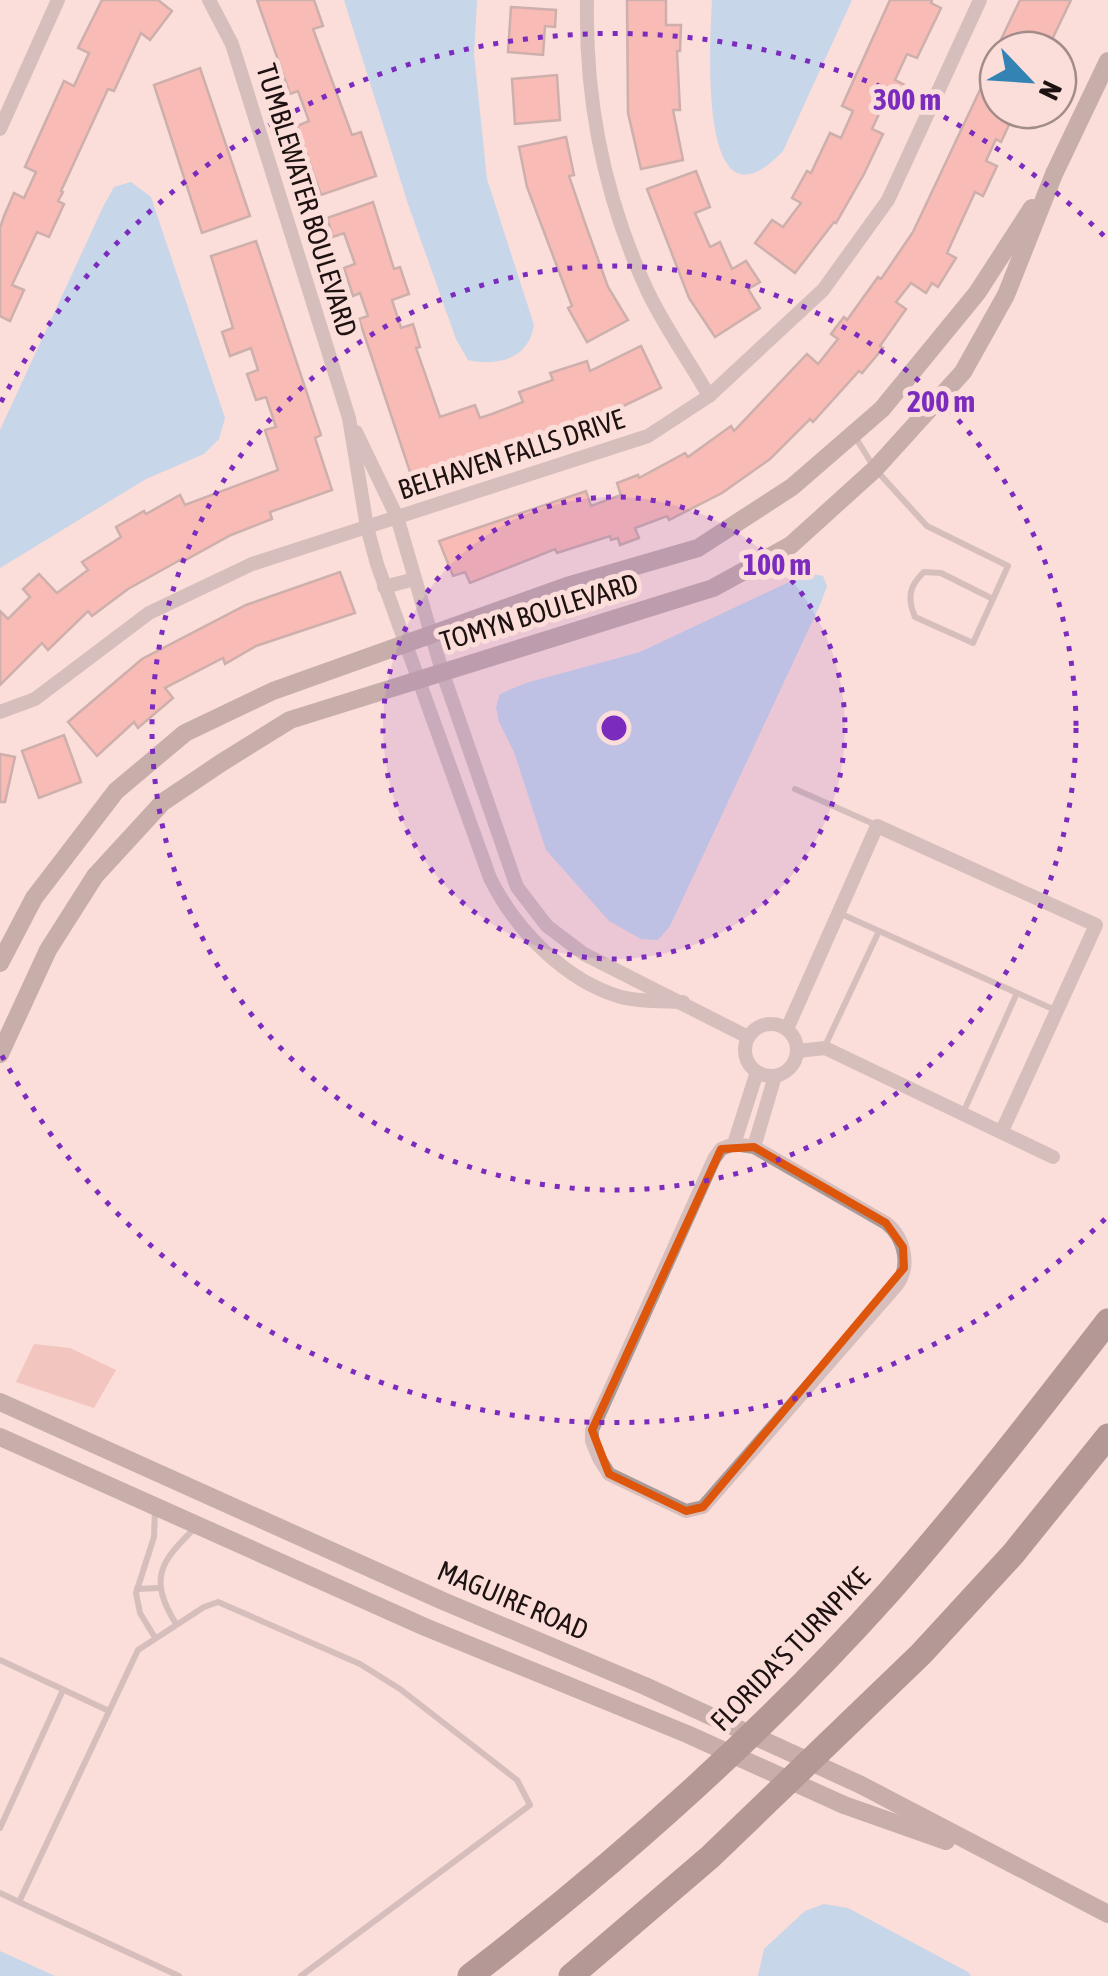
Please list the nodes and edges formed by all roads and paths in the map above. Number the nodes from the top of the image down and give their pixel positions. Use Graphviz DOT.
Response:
graph roads {
  1 [pos="58,0"];
  2 [pos="209,0"];
  3 [pos="588,0"];
  4 [pos="980,0"];
  5 [pos="1108,61"];
  6 [pos="0,129"];
  7 [pos="1054,174"];
  8 [pos="709,396"];
  9 [pos="349,418"];
  10 [pos="854,434"];
  11 [pos="875,470"];
  12 [pos="397,517"];
  13 [pos="367,526"];
  14 [pos="415,578"];
  15 [pos="384,587"];
  16 [pos="993,598"];
  17 [pos="432,634"];
  18 [pos="405,644"];
  19 [pos="442,671"];
  20 [pos="418,678"];
  21 [pos="0,712"];
  22 [pos="795,789"];
  23 [pos="877,826"];
  24 [pos="517,887"];
  25 [pos="499,896"];
  26 [pos="838,912"];
  27 [pos="1102,927"];
  28 [pos="879,931"];
  29 [pos="0,963"];
  30 [pos="1017,993"];
  31 [pos="683,1002"];
  32 [pos="1056,1011"];
  33 [pos="787,1029"];
  34 [pos="748,1037"];
  35 [pos="825,1048"];
  36 [pos="798,1051"];
  37 [pos="0,1054"];
  38 [pos="756,1072"];
  39 [pos="775,1076"];
  40 [pos="963,1112"];
  41 [pos="1002,1131"];
  42 [pos="734,1144"];
  43 [pos="754,1147"];
  44 [pos="1053,1157"];
  45 [pos="1108,1320"];
  46 [pos="0,1402"];
  47 [pos="1108,1436"];
  48 [pos="0,1437"];
  49 [pos="155,1506"];
  50 [pos="197,1525"];
  51 [pos="160,1588"];
  52 [pos="137,1589"];
  53 [pos="176,1624"];
  54 [pos="154,1636"];
  55 [pos="0,1660"];
  56 [pos="63,1690"];
  57 [pos="109,1711"];
  58 [pos="0,1828"];
  59 [pos="999,1860"];
  60 [pos="0,1893"];
  61 [pos="20,1902"];
  62 [pos="1108,1914"];
  63 [pos="179,1976"];
  64 [pos="302,1976"];
  65 [pos="470,1976"];
  66 [pos="572,1976"];
  1 -- 6 [label="street"];
  2 -- 9 [label="street, TUMBLEWATER BOULEVARD"];
  3 -- 8 [label="street"];
  4 -- 8 [label="street, BELHAVEN FALLS DRIVE"];
  5 -- 7 [label="street, TOMYN BOULEVARD"];
  7 -- 10 [label="street, TOMYN BOULEVARD"];
  7 -- 11 [label="street, TOMYN BOULEVARD"];
  8 -- 12 [label="street, BELHAVEN FALLS DRIVE"];
  9 -- 12 [label="street, TUMBLEWATER BOULEVARD"];
  9 -- 13 [label="street, TUMBLEWATER BOULEVARD"];
  10 -- 11 [label="lane"];
  10 -- 17 [label="street, TOMYN BOULEVARD"];
  11 -- 16 [label="lane"];
  11 -- 19 [label="street, TOMYN BOULEVARD"];
  12 -- 13 [label="street, BELHAVEN FALLS DRIVE"];
  12 -- 14 [label="street, TUMBLEWATER BOULEVARD"];
  13 -- 15 [label="street, TUMBLEWATER BOULEVARD"];
  13 -- 21 [label="street, BELHAVEN FALLS DRIVE"];
  14 -- 15 [label="street"];
  14 -- 17 [label="street, TUMBLEWATER BOULEVARD"];
  15 -- 18 [label="street, TUMBLEWATER BOULEVARD"];
  16 -- 16 [label="lane"];
  17 -- 18 [label="street, TOMYN BOULEVARD"];
  17 -- 19 [label="street, TUMBLEWATER BOULEVARD"];
  18 -- 20 [label="street, TUMBLEWATER BOULEVARD"];
  18 -- 29 [label="street, TOMYN BOULEVARD"];
  19 -- 20 [label="street, TOMYN BOULEVARD"];
  19 -- 24 [label="street, TUMBLEWATER BOULEVARD"];
  20 -- 25 [label="street, TUMBLEWATER BOULEVARD"];
  20 -- 37 [label="street, TOMYN BOULEVARD"];
  22 -- 23 [label="lane"];
  23 -- 26 [label="street"];
  23 -- 27 [label="street"];
  24 -- 25 [label="street"];
  24 -- 31 [label="street, TUMBLEWATER BOULEVARD"];
  25 -- 31 [label="street, TUMBLEWATER BOULEVARD"];
  26 -- 28 [label="lane"];
  26 -- 33 [label="street"];
  27 -- 32 [label="street"];
  28 -- 30 [label="lane"];
  28 -- 35 [label="lane"];
  30 -- 32 [label="lane"];
  30 -- 40 [label="lane"];
  31 -- 34 [label="street, TUMBLEWATER BOULEVARD"];
  32 -- 41 [label="street"];
  33 -- 34 [label="street"];
  33 -- 36 [label="street"];
  34 -- 38 [label="street"];
  35 -- 36 [label="street"];
  35 -- 40 [label="street"];
  36 -- 39 [label="street"];
  38 -- 39 [label="street"];
  38 -- 42 [label="street"];
  39 -- 43 [label="street"];
  40 -- 41 [label="street"];
  41 -- 44 [label="street"];
  42 -- 43 [label="street"];
  42 -- 43 [label="street"];
  45 -- 65 [label="highway, FLORIDA'S TURNPIKE"];
  46 -- 59 [label="street, MAGUIRE ROAD"];
  47 -- 66 [label="highway"];
  48 -- 49 [label="street, MAGUIRE ROAD"];
  49 -- 50 [label="street, MAGUIRE ROAD"];
  49 -- 52 [label="lane"];
  50 -- 51 [label="lane"];
  50 -- 59 [label="street, MAGUIRE ROAD"];
  51 -- 52 [label="lane"];
  51 -- 53 [label="lane"];
  52 -- 54 [label="lane"];
  53 -- 54 [label="lane"];
  53 -- 64 [label="lane"];
  54 -- 57 [label="lane"];
  55 -- 56 [label="lane"];
  56 -- 57 [label="lane"];
  56 -- 58 [label="lane"];
  57 -- 61 [label="lane"];
  59 -- 62 [label="street, MAGUIRE ROAD"];
  60 -- 61 [label="lane"];
  61 -- 63 [label="lane"];
}
